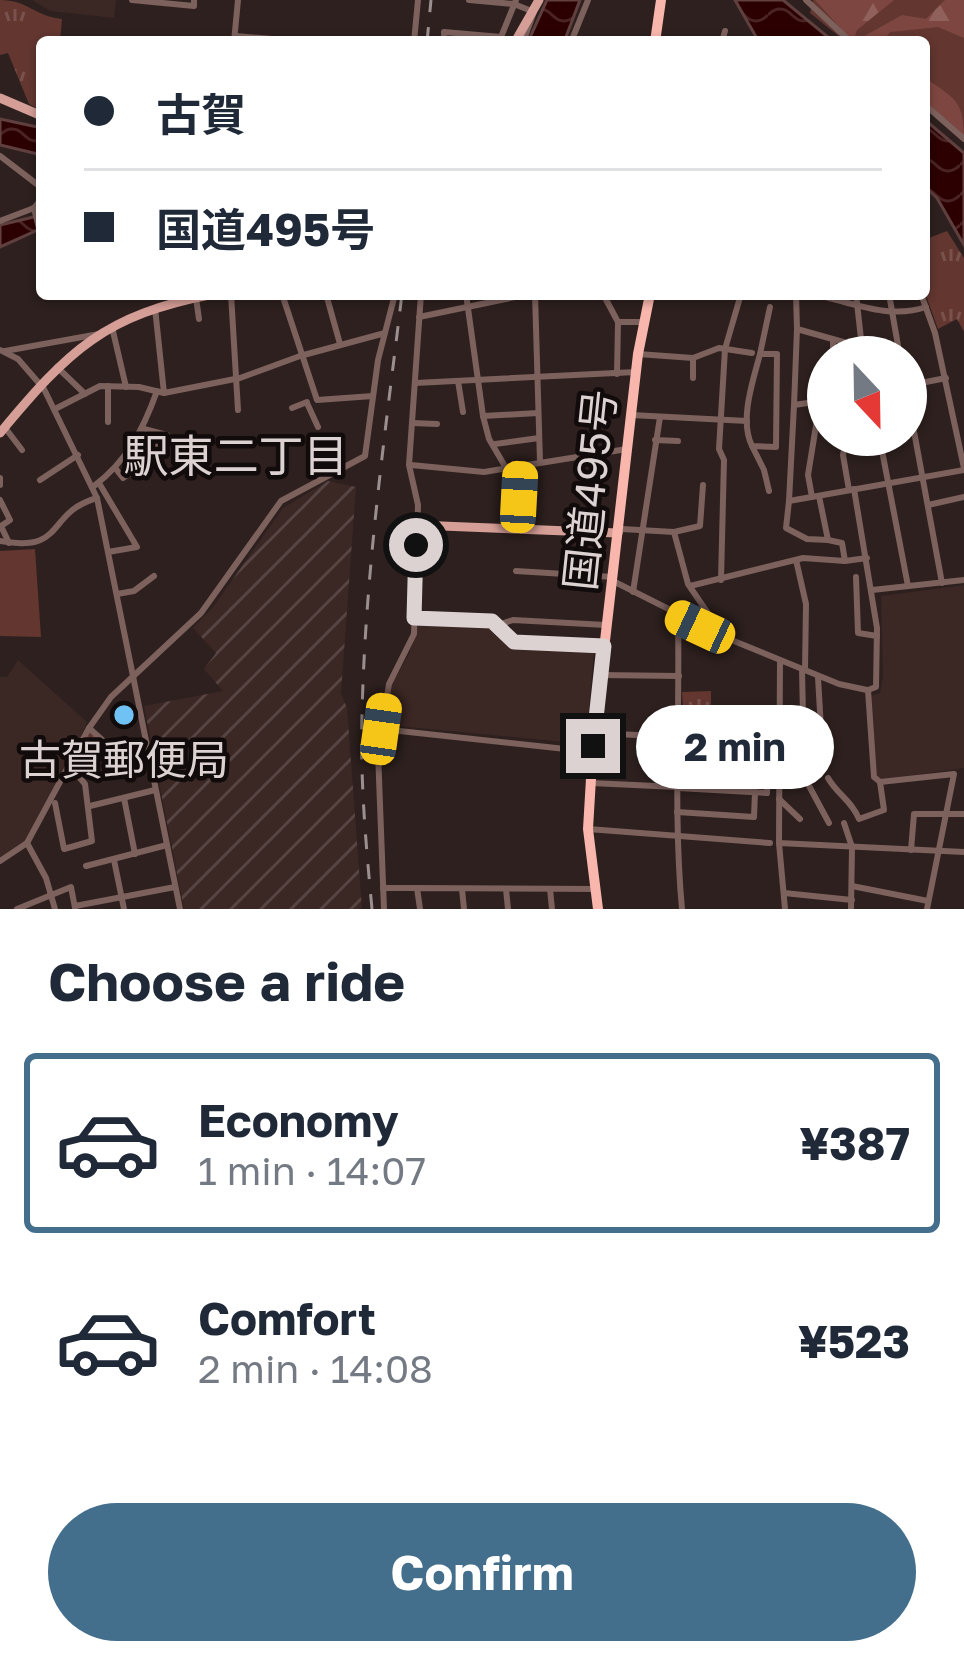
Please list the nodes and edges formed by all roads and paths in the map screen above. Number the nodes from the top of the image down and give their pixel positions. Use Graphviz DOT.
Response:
graph roads {
  1 [pos="132,0"];
  2 [pos="194,0"];
  3 [pos="238,0"];
  4 [pos="418,0"];
  5 [pos="469,0"];
  6 [pos="539,0"];
  7 [pos="588,0"];
  8 [pos="661,0"];
  9 [pos="806,0"];
  10 [pos="157,1"];
  11 [pos="515,2"];
  12 [pos="534,12"];
  13 [pos="725,31"];
  14 [pos="235,36"];
  15 [pos="415,36"];
  16 [pos="445,36"];
  17 [pos="472,36"];
  18 [pos="502,36"];
  19 [pos="522,36"];
  20 [pos="573,36"];
  21 [pos="656,36"];
  22 [pos="724,36"];
  23 [pos="845,36"];
  24 [pos="0,98"];
  25 [pos="930,109"];
  26 [pos="36,113"];
  27 [pos="964,139"];
  28 [pos="0,156"];
  29 [pos="36,183"];
  30 [pos="36,206"];
  31 [pos="34,208"];
  32 [pos="36,217"];
  33 [pos="0,221"];
  34 [pos="168,300"];
  35 [pos="196,300"];
  36 [pos="231,300"];
  37 [pos="284,300"];
  38 [pos="328,300"];
  39 [pos="393,300"];
  40 [pos="420,300"];
  41 [pos="466,300"];
  42 [pos="504,300"];
  43 [pos="532,300"];
  44 [pos="606,300"];
  45 [pos="649,300"];
  46 [pos="739,300"];
  47 [pos="796,300"];
  48 [pos="856,300"];
  49 [pos="859,300"];
  50 [pos="890,300"];
  51 [pos="923,300"];
  52 [pos="770,307"];
  53 [pos="926,307"];
  54 [pos="155,308"];
  55 [pos="467,308"];
  56 [pos="892,313"];
  57 [pos="419,317"];
  58 [pos="199,320"];
  59 [pos="618,322"];
  60 [pos="644,322"];
  61 [pos="112,327"];
  62 [pos="796,329"];
  63 [pos="385,333"];
  64 [pos="99,334"];
  65 [pos="819,336"];
  66 [pos="860,336"];
  67 [pos="896,336"];
  68 [pos="340,344"];
  69 [pos="724,349"];
  70 [pos="3,351"];
  71 [pos="756,353"];
  72 [pos="638,354"];
  73 [pos="300,356"];
  74 [pos="693,358"];
  75 [pos="56,367"];
  76 [pos="635,372"];
  77 [pos="617,374"];
  78 [pos="537,377"];
  79 [pos="236,378"];
  80 [pos="693,378"];
  81 [pos="946,378"];
  82 [pos="478,380"];
  83 [pos="458,381"];
  84 [pos="927,382"];
  85 [pos="415,383"];
  86 [pos="40,385"];
  87 [pos="108,386"];
  88 [pos="126,386"];
  89 [pos="161,392"];
  90 [pos="85,394"];
  91 [pos="374,396"];
  92 [pos="317,400"];
  93 [pos="307,403"];
  94 [pos="807,403"];
  95 [pos="794,405"];
  96 [pos="292,408"];
  97 [pos="55,409"];
  98 [pos="238,410"];
  99 [pos="463,412"];
  100 [pos="538,413"];
  101 [pos="631,415"];
  102 [pos="483,416"];
  103 [pos="660,417"];
  104 [pos="722,420"];
  105 [pos="748,421"];
  106 [pos="108,422"];
  107 [pos="412,423"];
  108 [pos="437,424"];
  109 [pos="318,427"];
  110 [pos="2,429"];
  111 [pos="143,429"];
  112 [pos="163,434"];
  113 [pos="178,435"];
  114 [pos="539,438"];
  115 [pos="656,440"];
  116 [pos="678,441"];
  117 [pos="495,444"];
  118 [pos="752,446"];
  119 [pos="627,449"];
  120 [pos="22,450"];
  121 [pos="78,455"];
  122 [pos="812,456"];
  123 [pos="843,456"];
  124 [pos="884,456"];
  125 [pos="918,456"];
  126 [pos="540,462"];
  127 [pos="409,465"];
  128 [pos="520,466"];
  129 [pos="506,468"];
  130 [pos="116,469"];
  131 [pos="964,469"];
  132 [pos="922,477"];
  133 [pos="40,480"];
  134 [pos="889,483"];
  135 [pos="96,485"];
  136 [pos="703,485"];
  137 [pos="852,490"];
  138 [pos="769,491"];
  139 [pos="816,497"];
  140 [pos="964,497"];
  141 [pos="97,498"];
  142 [pos="0,500"];
  143 [pos="789,501"];
  144 [pos="928,505"];
  145 [pos="417,525"];
  146 [pos="518,529"];
  147 [pos="641,530"];
  148 [pos="674,532"];
  149 [pos="618,533"];
  150 [pos="828,540"];
  151 [pos="4,542"];
  152 [pos="108,552"];
  153 [pos="867,558"];
  154 [pos="796,560"];
  155 [pos="845,561"];
  156 [pos="516,572"];
  157 [pos="154,576"];
  158 [pos="856,577"];
  159 [pos="613,579"];
  160 [pos="722,580"];
  161 [pos="964,580"];
  162 [pos="943,583"];
  163 [pos="690,586"];
  164 [pos="908,586"];
  165 [pos="872,590"];
  166 [pos="633,592"];
  167 [pos="116,594"];
  168 [pos="678,616"];
  169 [pos="414,618"];
  170 [pos="513,620"];
  171 [pos="607,625"];
  172 [pos="498,626"];
  173 [pos="506,635"];
  174 [pos="877,636"];
  175 [pos="724,637"];
  176 [pos="604,646"];
  177 [pos="780,660"];
  178 [pos="804,670"];
  179 [pos="600,675"];
  180 [pos="818,675"];
  181 [pos="133,676"];
  182 [pos="679,676"];
  183 [pos="868,690"];
  184 [pos="803,716"];
  185 [pos="679,724"];
  186 [pos="89,728"];
  187 [pos="761,728"];
  188 [pos="381,729"];
  189 [pos="821,729"];
  190 [pos="781,731"];
  191 [pos="594,733"];
  192 [pos="680,737"];
  193 [pos="109,746"];
  194 [pos="822,746"];
  195 [pos="592,752"];
  196 [pos="768,761"];
  197 [pos="70,766"];
  198 [pos="780,766"];
  199 [pos="716,773"];
  200 [pos="768,776"];
  201 [pos="828,778"];
  202 [pos="880,782"];
  203 [pos="590,783"];
  204 [pos="678,788"];
  205 [pos="155,790"];
  206 [pos="755,792"];
  207 [pos="124,798"];
  208 [pos="54,800"];
  209 [pos="778,800"];
  210 [pos="90,806"];
  211 [pos="677,812"];
  212 [pos="964,814"];
  213 [pos="946,815"];
  214 [pos="800,819"];
  215 [pos="844,823"];
  216 [pos="829,824"];
  217 [pos="588,829"];
  218 [pos="675,836"];
  219 [pos="27,843"];
  220 [pos="774,843"];
  221 [pos="167,845"];
  222 [pos="852,847"];
  223 [pos="911,851"];
  224 [pos="939,852"];
  225 [pos="964,852"];
  226 [pos="135,854"];
  227 [pos="114,859"];
  228 [pos="0,861"];
  229 [pos="86,866"];
  230 [pos="852,886"];
  231 [pos="175,887"];
  232 [pos="383,888"];
  233 [pos="417,888"];
  234 [pos="462,888"];
  235 [pos="506,889"];
  236 [pos="550,889"];
  237 [pos="595,890"];
  238 [pos="783,893"];
  239 [pos="51,894"];
  240 [pos="122,897"];
  241 [pos="852,904"];
  242 [pos="928,905"];
  243 [pos="75,908"];
  244 [pos="16,909"];
  245 [pos="56,909"];
  246 [pos="124,909"];
  247 [pos="179,909"];
  248 [pos="384,909"];
  249 [pos="420,909"];
  250 [pos="464,909"];
  251 [pos="508,909"];
  252 [pos="552,909"];
  253 [pos="598,909"];
  254 [pos="682,909"];
  255 [pos="785,909"];
  1 -- 10 [label="street"];
  2 -- 10 [label="street"];
  3 -- 14 [label="street"];
  4 -- 15 [label="street"];
  5 -- 11 [label="street"];
  6 -- 12 [label="main road"];
  7 -- 20 [label="street"];
  8 -- 21 [label="highway"];
  9 -- 23 [label="street"];
  11 -- 12 [label="street"];
  11 -- 18 [label="street"];
  12 -- 19 [label="main road"];
  13 -- 22 [label="street"];
  16 -- 17 [label="street"];
  24 -- 26 [label="main road"];
  25 -- 27 [label="street"];
  28 -- 29 [label="street"];
  30 -- 31 [label="street"];
  31 -- 32 [label="street"];
  31 -- 33 [label="street"];
  34 -- 54 [label="main road"];
  35 -- 58 [label="street"];
  36 -- 79 [label="street"];
  37 -- 73 [label="street"];
  38 -- 68 [label="street"];
  39 -- 63 [label="street"];
  40 -- 57 [label="street"];
  41 -- 55 [label="street"];
  42 -- 55 [label="street"];
  43 -- 78 [label="street"];
  44 -- 59 [label="street"];
  45 -- 60 [label="highway, 国道495号"];
  46 -- 69 [label="street"];
  47 -- 62 [label="street"];
  48 -- 66 [label="street"];
  49 -- 56 [label="street"];
  50 -- 56 [label="street"];
  51 -- 53 [label="street"];
  52 -- 71 [label="street"];
  53 -- 56 [label="street"];
  53 -- 81 [label="street"];
  54 -- 61 [label="main road"];
  54 -- 89 [label="street"];
  55 -- 57 [label="street"];
  55 -- 82 [label="street"];
  56 -- 67 [label="street"];
  57 -- 85 [label="street"];
  59 -- 60 [label="street"];
  59 -- 77 [label="street"];
  60 -- 72 [label="highway, 国道495号"];
  61 -- 64 [label="main road"];
  61 -- 88 [label="street"];
  62 -- 65 [label="street"];
  62 -- 95 [label="street"];
  63 -- 68 [label="street"];
  63 -- 91 [label="street"];
  64 -- 70 [label="street"];
  64 -- 75 [label="main road"];
  68 -- 73 [label="street"];
  69 -- 71 [label="street"];
  69 -- 74 [label="street"];
  69 -- 104 [label="street"];
  70 -- 86 [label="street"];
  71 -- 105 [label="street"];
  71 -- 118 [label="street"];
  72 -- 74 [label="street"];
  72 -- 76 [label="highway, 国道495号"];
  73 -- 79 [label="street"];
  73 -- 92 [label="street"];
  74 -- 80 [label="street"];
  75 -- 86 [label="main road"];
  75 -- 90 [label="street"];
  76 -- 77 [label="street"];
  76 -- 101 [label="highway, 国道495号"];
  77 -- 78 [label="street"];
  78 -- 82 [label="street"];
  78 -- 100 [label="street"];
  79 -- 89 [label="street"];
  79 -- 98 [label="street"];
  81 -- 84 [label="street"];
  81 -- 131 [label="street"];
  82 -- 83 [label="street"];
  82 -- 102 [label="street"];
  83 -- 85 [label="street"];
  83 -- 99 [label="street"];
  85 -- 107 [label="street"];
  86 -- 97 [label="street"];
  86 -- 110 [label="main road"];
  87 -- 88 [label="street"];
  87 -- 90 [label="street"];
  87 -- 106 [label="street"];
  88 -- 89 [label="street"];
  89 -- 111 [label="street"];
  90 -- 97 [label="street"];
  91 -- 92 [label="street"];
  91 -- 181 [label="street"];
  92 -- 93 [label="street"];
  93 -- 96 [label="street"];
  93 -- 109 [label="street"];
  94 -- 95 [label="street"];
  95 -- 143 [label="street"];
  97 -- 121 [label="street"];
  100 -- 102 [label="street"];
  100 -- 114 [label="street"];
  101 -- 103 [label="street"];
  101 -- 119 [label="highway, 国道495号"];
  102 -- 117 [label="street"];
  103 -- 104 [label="street"];
  103 -- 115 [label="street"];
  104 -- 105 [label="street"];
  104 -- 160 [label="street"];
  105 -- 118 [label="street"];
  107 -- 108 [label="street"];
  107 -- 127 [label="street"];
  110 -- 120 [label="street"];
  111 -- 112 [label="street"];
  111 -- 130 [label="street"];
  112 -- 113 [label="street"];
  112 -- 130 [label="street"];
  114 -- 117 [label="street"];
  114 -- 126 [label="street"];
  115 -- 116 [label="street"];
  115 -- 147 [label="street"];
  117 -- 129 [label="street"];
  118 -- 138 [label="street"];
  119 -- 126 [label="street"];
  119 -- 149 [label="highway, 国道495号"];
  121 -- 133 [label="street"];
  121 -- 135 [label="street"];
  122 -- 139 [label="street"];
  123 -- 137 [label="street"];
  124 -- 134 [label="street"];
  125 -- 132 [label="street"];
  126 -- 128 [label="street"];
  127 -- 129 [label="street"];
  127 -- 145 [label="street"];
  128 -- 129 [label="street"];
  128 -- 146 [label="street"];
  130 -- 135 [label="street"];
  131 -- 132 [label="street"];
  132 -- 134 [label="street"];
  132 -- 144 [label="street"];
  134 -- 137 [label="street"];
  134 -- 164 [label="street"];
  135 -- 141 [label="street"];
  135 -- 152 [label="street"];
  136 -- 148 [label="street"];
  137 -- 139 [label="street"];
  137 -- 153 [label="street"];
  139 -- 143 [label="street"];
  139 -- 150 [label="street"];
  140 -- 144 [label="street"];
  141 -- 151 [label="street"];
  141 -- 152 [label="street"];
  142 -- 151 [label="street"];
  143 -- 150 [label="street"];
  144 -- 162 [label="street"];
  145 -- 146 [label="main road"];
  145 -- 169 [label="street"];
  146 -- 149 [label="main road"];
  147 -- 148 [label="street"];
  147 -- 149 [label="street"];
  147 -- 166 [label="street"];
  148 -- 163 [label="street"];
  149 -- 159 [label="highway, 国道495号"];
  150 -- 155 [label="street"];
  152 -- 167 [label="street"];
  153 -- 155 [label="street"];
  153 -- 165 [label="street"];
  154 -- 155 [label="street"];
  154 -- 160 [label="street"];
  154 -- 178 [label="street"];
  156 -- 159 [label="street"];
  157 -- 167 [label="street"];
  158 -- 174 [label="street"];
  159 -- 166 [label="street"];
  159 -- 171 [label="highway, 国道495号"];
  160 -- 163 [label="street"];
  161 -- 162 [label="street"];
  162 -- 164 [label="street"];
  163 -- 175 [label="street"];
  164 -- 165 [label="street"];
  165 -- 174 [label="street"];
  166 -- 168 [label="street"];
  167 -- 181 [label="street"];
  168 -- 175 [label="street"];
  168 -- 182 [label="street"];
  169 -- 172 [label="street"];
  169 -- 188 [label="street"];
  170 -- 171 [label="street"];
  170 -- 172 [label="street"];
  170 -- 173 [label="street"];
  171 -- 176 [label="highway, 国道495号"];
  172 -- 173 [label="street"];
  173 -- 176 [label="street"];
  174 -- 183 [label="street"];
  175 -- 177 [label="street"];
  176 -- 179 [label="highway, 国道495号"];
  177 -- 178 [label="street"];
  177 -- 190 [label="street"];
  178 -- 180 [label="street"];
  178 -- 184 [label="street"];
  179 -- 182 [label="street"];
  179 -- 191 [label="highway, 国道495号"];
  180 -- 183 [label="street"];
  180 -- 189 [label="street"];
  181 -- 186 [label="street"];
  181 -- 205 [label="street"];
  182 -- 185 [label="street"];
  183 -- 202 [label="street"];
  185 -- 187 [label="street"];
  185 -- 192 [label="street"];
  186 -- 193 [label="street"];
  186 -- 197 [label="street"];
  188 -- 195 [label="street"];
  188 -- 232 [label="street"];
  189 -- 190 [label="street"];
  189 -- 194 [label="street"];
  190 -- 198 [label="street"];
  191 -- 192 [label="street"];
  191 -- 195 [label="highway, 国道495号"];
  192 -- 204 [label="street"];
  195 -- 203 [label="highway, 国道495号"];
  196 -- 200 [label="street"];
  197 -- 208 [label="street"];
  197 -- 210 [label="street"];
  198 -- 209 [label="street"];
  198 -- 216 [label="street"];
  199 -- 200 [label="street"];
  200 -- 206 [label="street"];
  201 -- 202 [label="street"];
  202 -- 213 [label="street"];
  203 -- 204 [label="street"];
  203 -- 217 [label="highway, 国道495号"];
  204 -- 206 [label="street"];
  204 -- 211 [label="street"];
  205 -- 207 [label="street"];
  205 -- 221 [label="street"];
  206 -- 211 [label="street"];
  207 -- 210 [label="street"];
  207 -- 226 [label="street"];
  208 -- 210 [label="street"];
  208 -- 219 [label="street"];
  209 -- 214 [label="street"];
  209 -- 220 [label="street"];
  211 -- 218 [label="street"];
  212 -- 213 [label="street"];
  213 -- 223 [label="street"];
  213 -- 224 [label="street"];
  215 -- 222 [label="street"];
  217 -- 218 [label="street"];
  217 -- 237 [label="highway, 国道495号"];
  218 -- 220 [label="street"];
  218 -- 254 [label="street"];
  219 -- 228 [label="street"];
  219 -- 239 [label="street"];
  220 -- 222 [label="street"];
  220 -- 238 [label="street"];
  221 -- 226 [label="street"];
  221 -- 231 [label="street"];
  222 -- 223 [label="street"];
  222 -- 230 [label="street"];
  223 -- 224 [label="street"];
  224 -- 225 [label="street"];
  224 -- 242 [label="street"];
  226 -- 227 [label="street"];
  227 -- 229 [label="street"];
  227 -- 240 [label="street"];
  230 -- 241 [label="street"];
  230 -- 242 [label="street"];
  231 -- 240 [label="street"];
  231 -- 247 [label="street"];
  232 -- 233 [label="street"];
  232 -- 248 [label="street"];
  233 -- 234 [label="street"];
  233 -- 249 [label="street"];
  234 -- 235 [label="street"];
  234 -- 250 [label="street"];
  235 -- 236 [label="street"];
  235 -- 251 [label="street"];
  236 -- 237 [label="street"];
  236 -- 252 [label="street"];
  237 -- 253 [label="highway, 国道495号"];
  238 -- 241 [label="street"];
  238 -- 255 [label="street"];
  239 -- 243 [label="street"];
  239 -- 244 [label="street"];
  239 -- 245 [label="street"];
  240 -- 243 [label="street"];
  240 -- 246 [label="street"];
}
